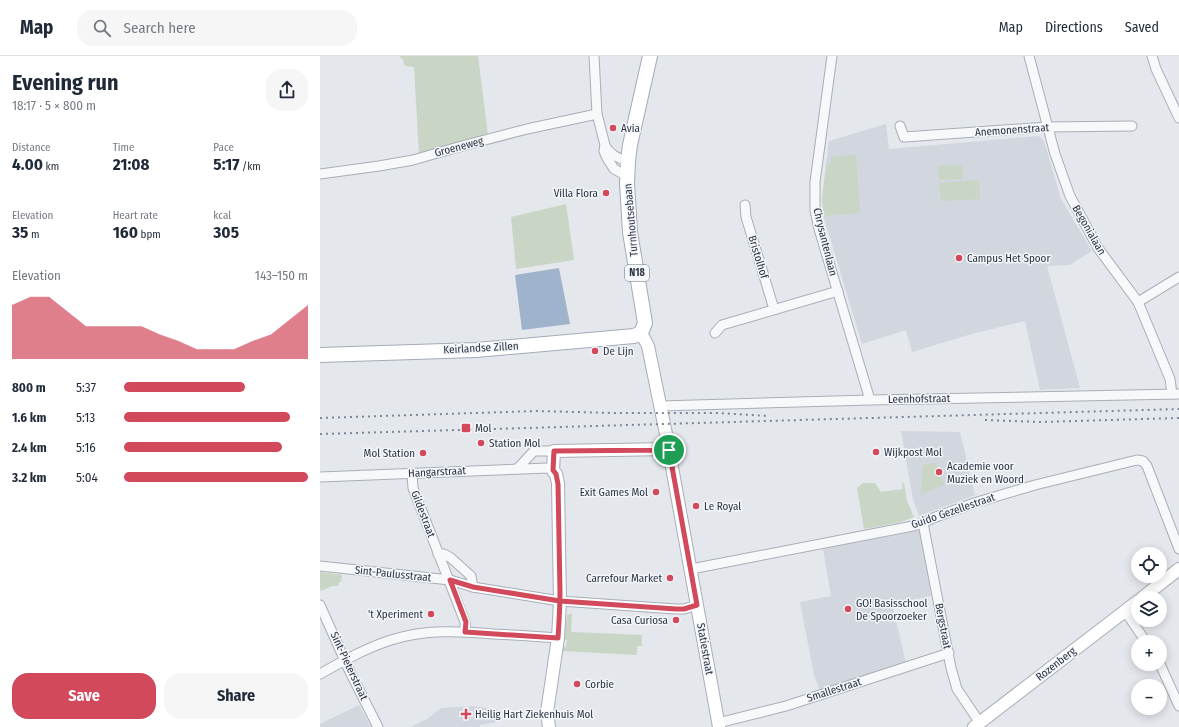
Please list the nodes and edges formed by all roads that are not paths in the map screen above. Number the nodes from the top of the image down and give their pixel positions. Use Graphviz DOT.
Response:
graph roads {
  1 [pos="594,56"];
  2 [pos="650,56"];
  3 [pos="832,56"];
  4 [pos="1029,56"];
  5 [pos="1152,56"];
  6 [pos="597,114"];
  7 [pos="1179,118"];
  8 [pos="900,126"];
  9 [pos="1132,126"];
  10 [pos="1047,127"];
  11 [pos="605,145"];
  12 [pos="628,161"];
  13 [pos="320,174"];
  14 [pos="627,176"];
  15 [pos="746,205"];
  16 [pos="1179,277"];
  17 [pos="838,291"];
  18 [pos="1138,302"];
  19 [pos="774,309"];
  20 [pos="641,333"];
  21 [pos="715,333"];
  22 [pos="320,354"];
  23 [pos="1175,394"];
  24 [pos="870,400"];
  25 [pos="660,406"];
  26 [pos="669,450"];
  27 [pos="554,451"];
  28 [pos="517,470"];
  29 [pos="553,470"];
  30 [pos="412,474"];
  31 [pos="320,477"];
  32 [pos="923,523"];
  33 [pos="1179,548"];
  34 [pos="438,554"];
  35 [pos="320,566"];
  36 [pos="691,569"];
  37 [pos="1179,569"];
  38 [pos="450,580"];
  39 [pos="473,587"];
  40 [pos="1151,591"];
  41 [pos="560,601"];
  42 [pos="320,605"];
  43 [pos="697,605"];
  44 [pos="1131,606"];
  45 [pos="1125,611"];
  46 [pos="465,632"];
  47 [pos="1141,635"];
  48 [pos="558,638"];
  49 [pos="949,654"];
  50 [pos="345,660"];
  51 [pos="1163,671"];
  52 [pos="320,674"];
  53 [pos="1179,706"];
  54 [pos="719,725"];
  55 [pos="977,725"];
  56 [pos="378,727"];
  57 [pos="549,727"];
  1 -- 6 [label="street"];
  2 -- 12 [label="main road, Turnhoutsebaan / N18"];
  3 -- 17 [label="street, Chrysantenlaan"];
  4 -- 10 [label="street, Begonialaan"];
  5 -- 7 [label="street"];
  6 -- 11 [label="street"];
  6 -- 13 [label="street, Groeneweg"];
  8 -- 10 [label="street, Anemonenstraat"];
  9 -- 10 [label="street, Anemonenstraat"];
  10 -- 18 [label="street, Begonialaan"];
  11 -- 12 [label="street"];
  11 -- 14 [label="street"];
  12 -- 14 [label="main road, Turnhoutsebaan / N18"];
  14 -- 20 [label="main road, Turnhoutsebaan / N18"];
  15 -- 19 [label="street, Bristolhof"];
  16 -- 18 [label="street"];
  17 -- 19 [label="street"];
  17 -- 24 [label="street, Chrysantenlaan"];
  18 -- 23 [label="street, Begonialaan"];
  19 -- 21 [label="street"];
  20 -- 22 [label="main road, Keirlandse Zillen"];
  20 -- 25 [label="street"];
  23 -- 24 [label="street, Leenhofstraat"];
  24 -- 25 [label="street, Leenhofstraat"];
  25 -- 26 [label="street, Statiestraat"];
  26 -- 27 [label="street"];
  26 -- 36 [label="street, Statiestraat"];
  27 -- 28 [label="street"];
  27 -- 29 [label="street"];
  28 -- 29 [label="street, Hangarstraat"];
  28 -- 30 [label="street, Hangarstraat"];
  29 -- 41 [label="street"];
  30 -- 31 [label="street, Hangarstraat"];
  30 -- 34 [label="street, Gildestraat"];
  32 -- 33 [label="street, Guido Gezellestraat"];
  32 -- 36 [label="street, Guido Gezellestraat"];
  32 -- 49 [label="street, Bergstraat"];
  34 -- 38 [label="street, Gildestraat"];
  34 -- 39 [label="street"];
  35 -- 38 [label="street, Sint-Paulusstraat"];
  36 -- 43 [label="street, Statiestraat"];
  37 -- 40 [label="street"];
  38 -- 39 [label="street, Sint-Paulusstraat"];
  38 -- 46 [label="street, Gildestraat"];
  39 -- 41 [label="street, Sint-Paulusstraat"];
  41 -- 43 [label="street, Sint-Paulusstraat"];
  41 -- 48 [label="street"];
  42 -- 50 [label="street, Sint-Pieterstraat"];
  43 -- 54 [label="street, Statiestraat"];
  44 -- 45 [label="street, Rozenberg"];
  45 -- 47 [label="street"];
  45 -- 55 [label="street, Rozenberg"];
  46 -- 48 [label="street"];
  46 -- 50 [label="street"];
  48 -- 57 [label="street"];
  49 -- 54 [label="street, Smallestraat"];
  49 -- 55 [label="street, Bergstraat"];
  50 -- 52 [label="street"];
  50 -- 56 [label="street, Sint-Pieterstraat"];
  51 -- 53 [label="street"];
}
